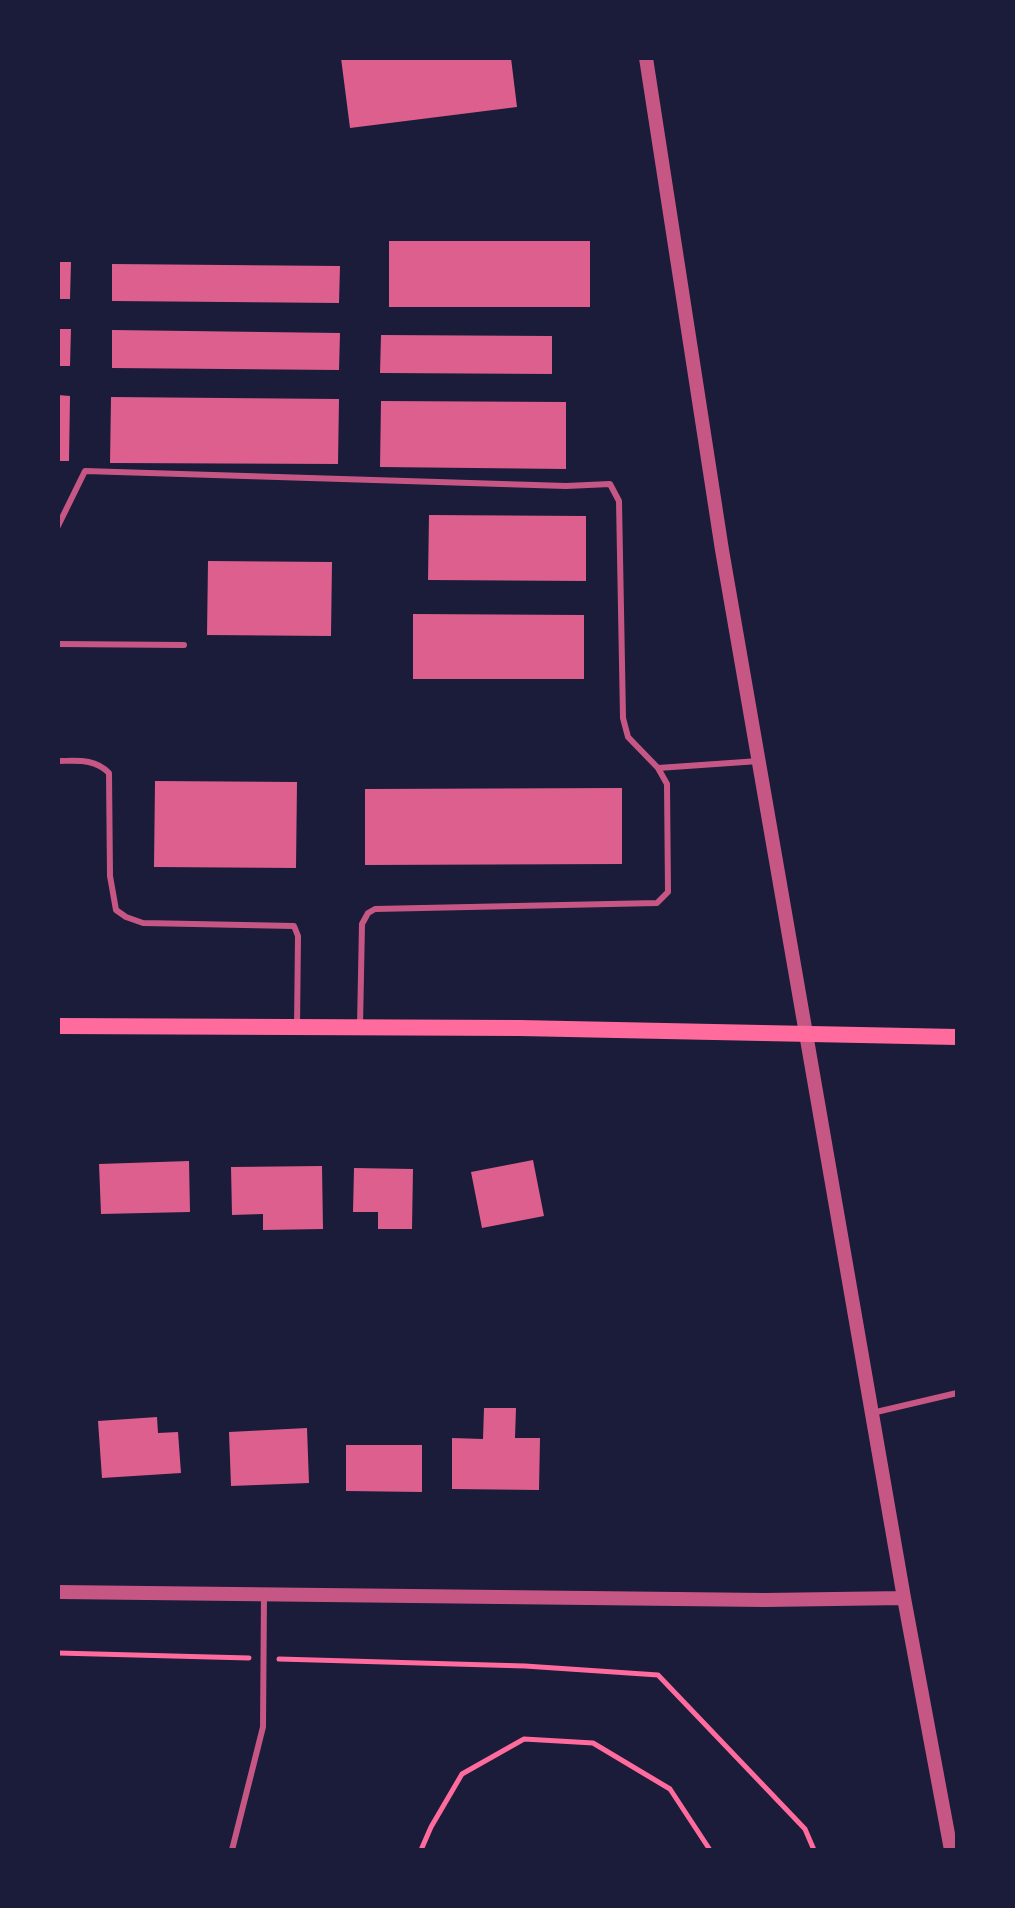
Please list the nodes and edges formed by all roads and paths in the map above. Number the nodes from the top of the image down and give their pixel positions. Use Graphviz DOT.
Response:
graph roads {
  1 [pos="646,58"];
  2 [pos="58,526"];
  3 [pos="58,644"];
  4 [pos="184,645"];
  5 [pos="58,761"];
  6 [pos="759,761"];
  7 [pos="658,768"];
  8 [pos="58,1026"];
  9 [pos="297,1027"];
  10 [pos="360,1027"];
  11 [pos="807,1034"];
  12 [pos="957,1037"];
  13 [pos="957,1393"];
  14 [pos="872,1413"];
  15 [pos="58,1592"];
  16 [pos="264,1594"];
  17 [pos="904,1598"];
  18 [pos="58,1653"];
  19 [pos="257,1659"];
  20 [pos="273,1659"];
  21 [pos="232,1850"];
  22 [pos="421,1850"];
  23 [pos="710,1850"];
  24 [pos="814,1850"];
  25 [pos="951,1850"];
  1 -- 6 [label="street"];
  2 -- 7 [label="lane"];
  3 -- 4 [label="lane"];
  5 -- 9 [label="lane"];
  6 -- 7 [label="lane"];
  6 -- 11 [label="street"];
  7 -- 10 [label="lane"];
  8 -- 9 [label="main road"];
  9 -- 10 [label="main road"];
  10 -- 11 [label="main road"];
  11 -- 12 [label="main road"];
  11 -- 14 [label="street"];
  13 -- 14 [label="lane"];
  14 -- 17 [label="street"];
  15 -- 16 [label="street"];
  16 -- 17 [label="street"];
  16 -- 21 [label="lane"];
  17 -- 25 [label="street"];
  18 -- 19 [label="path"];
  20 -- 24 [label="path"];
  22 -- 23 [label="path"];
}
